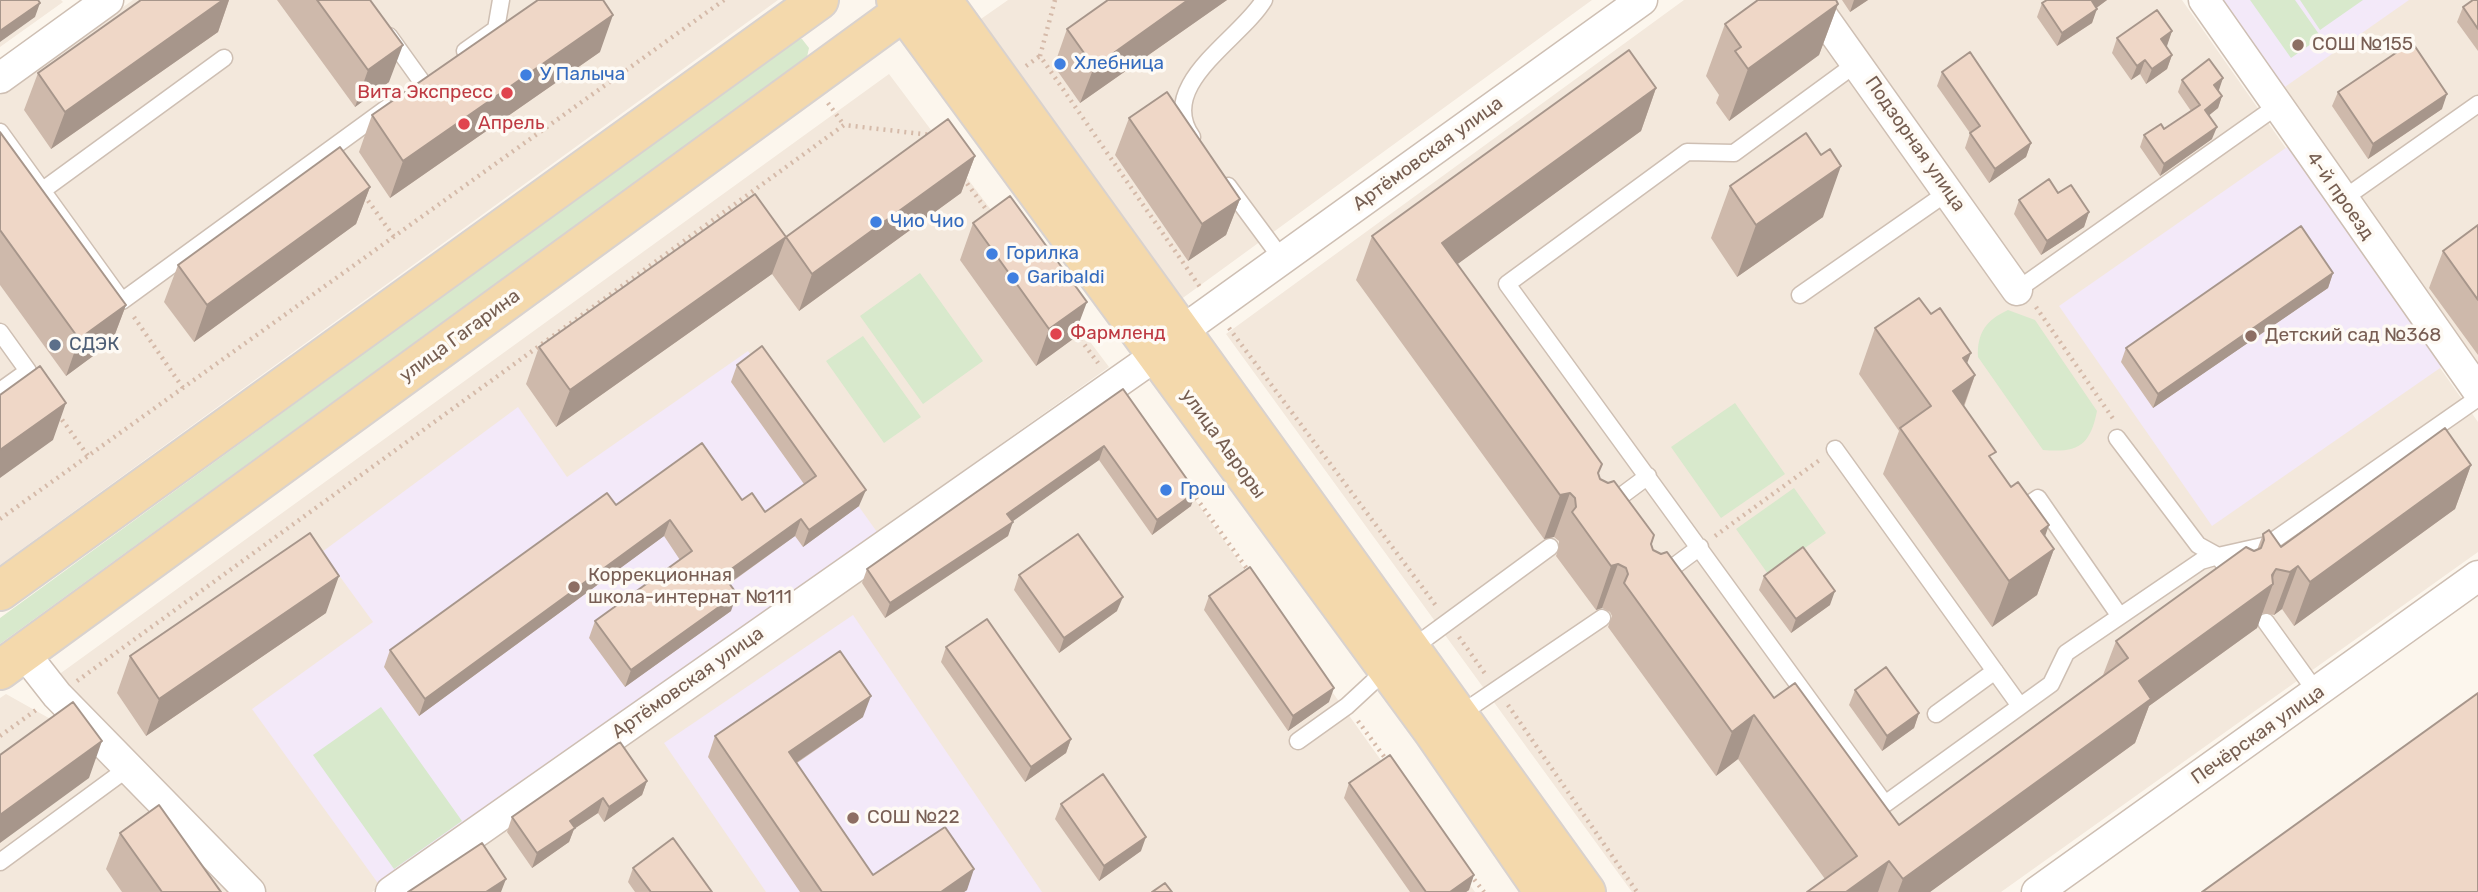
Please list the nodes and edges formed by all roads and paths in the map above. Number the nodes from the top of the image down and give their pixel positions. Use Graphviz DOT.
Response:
graph roads {
  1 [pos="501,0"];
  2 [pos="724,0"];
  3 [pos="819,0"];
  4 [pos="942,0"];
  5 [pos="1055,0"];
  6 [pos="1264,0"];
  7 [pos="1642,0"];
  8 [pos="1811,0"];
  9 [pos="2204,0"];
  10 [pos="103,1"];
  11 [pos="906,4"];
  12 [pos="378,20"];
  13 [pos="223,58"];
  14 [pos="454,59"];
  15 [pos="1857,63"];
  16 [pos="0,78"];
  17 [pos="2478,104"];
  18 [pos="2277,106"];
  19 [pos="0,132"];
  20 [pos="940,146"];
  21 [pos="1204,153"];
  22 [pos="956,168"];
  23 [pos="1219,174"];
  24 [pos="43,190"];
  25 [pos="1948,192"];
  26 [pos="362,193"];
  27 [pos="2343,199"];
  28 [pos="996,223"];
  29 [pos="394,237"];
  30 [pos="1282,260"];
  31 [pos="2017,290"];
  32 [pos="1800,295"];
  33 [pos="122,301"];
  34 [pos="1214,308"];
  35 [pos="1069,323"];
  36 [pos="0,332"];
  37 [pos="1170,342"];
  38 [pos="28,371"];
  39 [pos="1114,384"];
  40 [pos="183,388"];
  41 [pos="0,391"];
  42 [pos="2478,391"];
  43 [pos="2478,398"];
  44 [pos="2117,438"];
  45 [pos="1835,449"];
  46 [pos="88,456"];
  47 [pos="1648,476"];
  48 [pos="1186,484"];
  49 [pos="2015,513"];
  50 [pos="1592,516"];
  51 [pos="0,519"];
  52 [pos="1550,547"];
  53 [pos="1700,547"];
  54 [pos="2218,556"];
  55 [pos="2478,576"];
  56 [pos="1258,584"];
  57 [pos="2238,584"];
  58 [pos="1645,587"];
  59 [pos="0,591"];
  60 [pos="2119,615"];
  61 [pos="1602,618"];
  62 [pos="1447,621"];
  63 [pos="2266,622"];
  64 [pos="1399,659"];
  65 [pos="12,662"];
  66 [pos="1995,671"];
  67 [pos="1498,691"];
  68 [pos="2317,693"];
  69 [pos="57,695"];
  70 [pos="1347,706"];
  71 [pos="2020,706"];
  72 [pos="1936,713"];
  73 [pos="1459,715"];
  74 [pos="0,736"];
  75 [pos="1298,741"];
  76 [pos="128,768"];
  77 [pos="1395,772"];
  78 [pos="0,862"];
  79 [pos="1468,870"];
  80 [pos="250,892"];
  81 [pos="391,892"];
  82 [pos="1484,892"];
  83 [pos="1544,892"];
  84 [pos="1586,892"];
  85 [pos="1637,892"];
  86 [pos="2038,892"];
  1 -- 14 [label="lane"];
  2 -- 29 [label="path"];
  3 -- 59 [label="main road"];
  4 -- 37 [label="main road, улица Авроры"];
  5 -- 34 [label="path"];
  6 -- 21 [label="lane"];
  7 -- 30 [label="street, Артёмовская улица"];
  8 -- 15 [label="street, Подзорная улица"];
  9 -- 18 [label="street, 4-й проезд"];
  10 -- 16 [label="street"];
  11 -- 37 [label="main road, улица Авроры"];
  11 -- 65 [label="main road, улица Гагарина"];
  12 -- 33 [label="lane"];
  13 -- 24 [label="lane"];
  15 -- 25 [label="street, Подзорная улица"];
  15 -- 47 [label="lane"];
  17 -- 27 [label="lane"];
  18 -- 27 [label="street, 4-й проезд"];
  18 -- 31 [label="lane"];
  19 -- 24 [label="lane"];
  20 -- 69 [label="path"];
  22 -- 28 [label="path"];
  23 -- 30 [label="lane"];
  24 -- 33 [label="lane"];
  25 -- 31 [label="street, Подзорная улица"];
  25 -- 32 [label="lane"];
  26 -- 29 [label="path"];
  27 -- 42 [label="street, 4-й проезд"];
  29 -- 40 [label="path"];
  30 -- 34 [label="street, Артёмовская улица"];
  31 -- 44 [label="path"];
  33 -- 40 [label="path"];
  34 -- 37 [label="street, Артёмовская улица"];
  34 -- 62 [label="path"];
  35 -- 39 [label="path"];
  36 -- 38 [label="lane"];
  37 -- 39 [label="street, Артёмовская улица"];
  37 -- 64 [label="main road, улица Авроры"];
  38 -- 41 [label="lane"];
  38 -- 46 [label="path"];
  39 -- 81 [label="street, Артёмовская улица"];
  40 -- 46 [label="path"];
  43 -- 54 [label="lane"];
  44 -- 54 [label="lane"];
  45 -- 53 [label="path"];
  45 -- 66 [label="lane"];
  46 -- 51 [label="path"];
  47 -- 50 [label="lane"];
  47 -- 53 [label="lane"];
  48 -- 56 [label="path"];
  49 -- 60 [label="lane"];
  52 -- 62 [label="lane"];
  53 -- 58 [label="lane"];
  53 -- 71 [label="lane"];
  54 -- 57 [label="lane"];
  54 -- 60 [label="lane"];
  55 -- 68 [label="street, Печёрская улица"];
  60 -- 71 [label="lane"];
  61 -- 67 [label="lane"];
  62 -- 64 [label="lane"];
  62 -- 67 [label="path"];
  63 -- 68 [label="lane"];
  64 -- 70 [label="lane"];
  64 -- 73 [label="main road, улица Авроры"];
  64 -- 83 [label="main road, улица Авроры"];
  65 -- 69 [label="street"];
  66 -- 71 [label="lane"];
  66 -- 72 [label="lane"];
  67 -- 73 [label="lane"];
  67 -- 85 [label="path"];
  68 -- 86 [label="street, Печёрская улица"];
  69 -- 74 [label="path"];
  69 -- 76 [label="street"];
  70 -- 75 [label="lane"];
  70 -- 77 [label="path"];
  73 -- 84 [label="main road, улица Авроры"];
  76 -- 78 [label="lane"];
  76 -- 80 [label="street"];
  79 -- 82 [label="path"];
}
